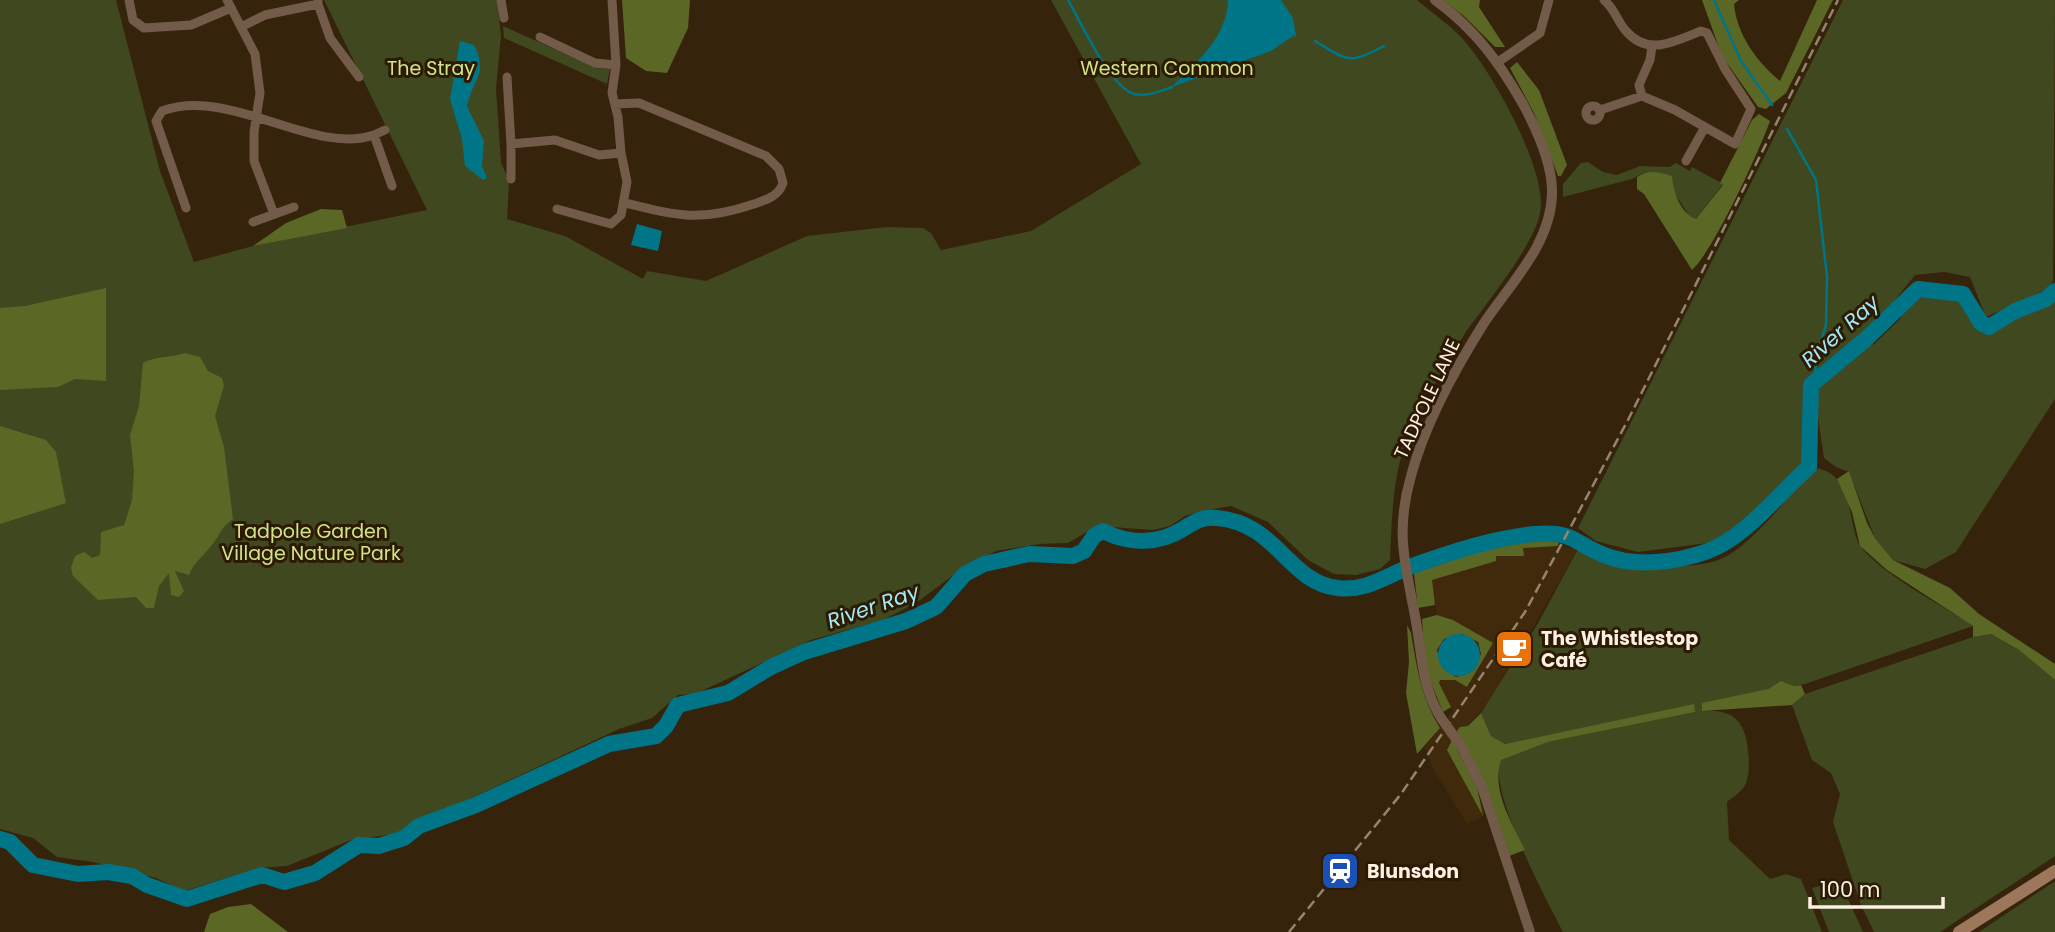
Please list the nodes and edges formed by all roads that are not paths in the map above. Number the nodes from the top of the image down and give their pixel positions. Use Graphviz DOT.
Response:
graph roads {
  1 [pos="129,0"];
  2 [pos="501,0"];
  3 [pos="612,0"];
  4 [pos="1435,0"];
  5 [pos="1549,0"];
  6 [pos="1604,0"];
  7 [pos="318,2"];
  8 [pos="229,4"];
  9 [pos="504,18"];
  10 [pos="241,27"];
  11 [pos="540,37"];
  12 [pos="1652,46"];
  13 [pos="1498,62"];
  14 [pos="616,65"];
  15 [pos="359,77"];
  16 [pos="507,77"];
  17 [pos="1642,96"];
  18 [pos="615,104"];
  19 [pos="1600,110"];
  20 [pos="257,118"];
  21 [pos="1705,127"];
  22 [pos="385,130"];
  23 [pos="374,135"];
  24 [pos="511,144"];
  25 [pos="621,153"];
  26 [pos="1686,161"];
  27 [pos="512,179"];
  28 [pos="391,186"];
  29 [pos="625,203"];
  30 [pos="293,207"];
  31 [pos="186,208"];
  32 [pos="557,209"];
  33 [pos="274,214"];
  34 [pos="253,222"];
  35 [pos="2055,871"];
  36 [pos="1530,932"];
  37 [pos="1959,932"];
  1 -- 8 [label="street"];
  2 -- 9 [label="street"];
  3 -- 14 [label="street"];
  4 -- 13 [label="street, TADPOLE LANE"];
  5 -- 13 [label="street"];
  6 -- 12 [label="street"];
  7 -- 10 [label="street"];
  7 -- 15 [label="street"];
  8 -- 10 [label="street"];
  10 -- 20 [label="street"];
  11 -- 14 [label="street"];
  12 -- 17 [label="street"];
  12 -- 21 [label="street"];
  13 -- 36 [label="street, TADPOLE LANE, bridge"];
  14 -- 18 [label="street"];
  16 -- 24 [label="street"];
  17 -- 19 [label="street"];
  17 -- 21 [label="street"];
  18 -- 25 [label="street"];
  18 -- 29 [label="street"];
  20 -- 23 [label="street"];
  20 -- 31 [label="street"];
  20 -- 33 [label="street"];
  21 -- 26 [label="street"];
  22 -- 23 [label="street"];
  23 -- 28 [label="street"];
  24 -- 25 [label="street"];
  24 -- 27 [label="street"];
  25 -- 29 [label="street"];
  29 -- 32 [label="street"];
  30 -- 33 [label="street"];
  33 -- 34 [label="street"];
  35 -- 37 [label="main road"];
}
